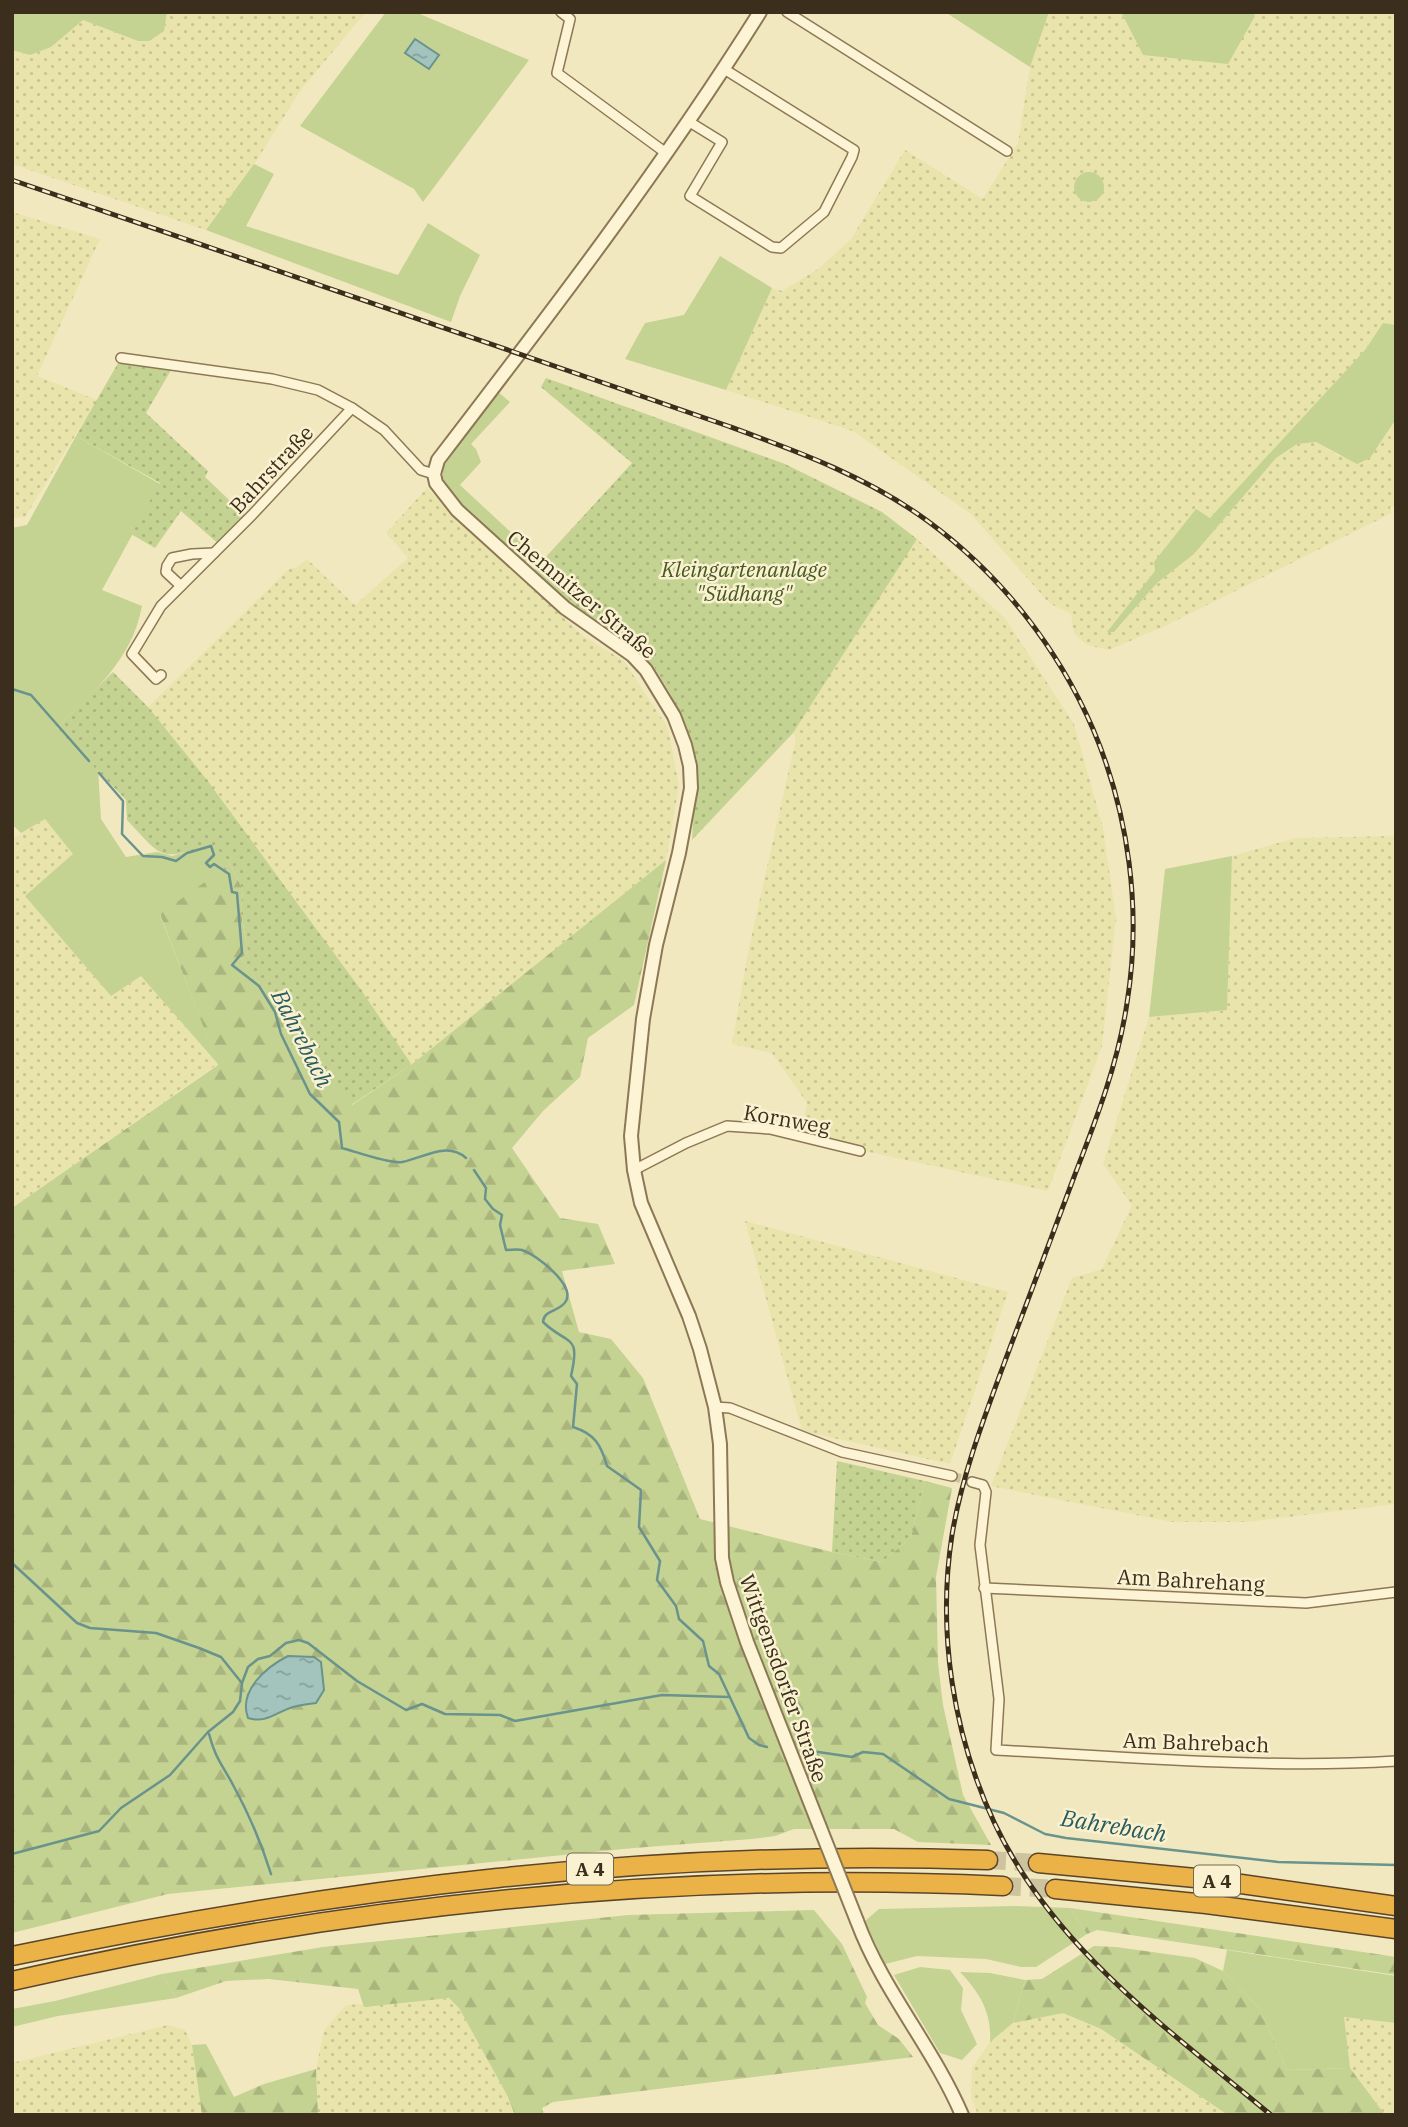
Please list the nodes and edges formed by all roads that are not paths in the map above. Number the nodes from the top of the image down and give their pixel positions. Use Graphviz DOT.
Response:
graph roads {
  1 [pos="561,12"];
  2 [pos="760,12"];
  3 [pos="787,12"];
  4 [pos="724,69"];
  5 [pos="688,121"];
  6 [pos="1007,151"];
  7 [pos="666,153"];
  8 [pos="121,358"];
  9 [pos="352,408"];
  10 [pos="434,474"];
  11 [pos="214,553"];
  12 [pos="181,586"];
  13 [pos="161,674"];
  14 [pos="638,1065"];
  15 [pos="860,1151"];
  16 [pos="634,1170"];
  17 [pos="715,1407"];
  18 [pos="952,1476"];
  19 [pos="972,1482"];
  20 [pos="984,1588"];
  21 [pos="1396,1592"];
  22 [pos="1396,1761"];
  23 [pos="988,1860"];
  24 [pos="1038,1863"];
  25 [pos="1003,1886"];
  26 [pos="1055,1889"];
  27 [pos="1396,1906"];
  28 [pos="1396,1929"];
  29 [pos="12,1956"];
  30 [pos="49,1973"];
  31 [pos="12,1981"];
  32 [pos="12,1992"];
  33 [pos="962,2115"];
  1 -- 7 [label="street"];
  2 -- 4 [label="street"];
  3 -- 6 [label="street"];
  4 -- 5 [label="street"];
  4 -- 5 [label="street"];
  5 -- 7 [label="street"];
  7 -- 10 [label="street"];
  8 -- 9 [label="street"];
  9 -- 10 [label="street"];
  9 -- 11 [label="street, Bahrstraße"];
  10 -- 14 [label="street, Chemnitzer Straße"];
  11 -- 12 [label="street, Bahrstraße"];
  11 -- 12 [label="street"];
  12 -- 13 [label="street, Bahrstraße"];
  14 -- 16 [label="street, Wittgensdorfer Straße"];
  15 -- 16 [label="street, Kornweg"];
  16 -- 17 [label="street, Wittgensdorfer Straße"];
  17 -- 18 [label="street"];
  17 -- 33 [label="street, Wittgensdorfer Straße, bridge"];
  19 -- 20 [label="street"];
  20 -- 21 [label="street, Am Bahrehang"];
  20 -- 22 [label="street, Am Bahrebach"];
  23 -- 29 [label="highway, A 4"];
  24 -- 27 [label="highway, A 4"];
  25 -- 30 [label="highway, A 4"];
  26 -- 28 [label="highway, A 4"];
  30 -- 31 [label="highway, A 4"];
  30 -- 32 [label="highway"];
}
